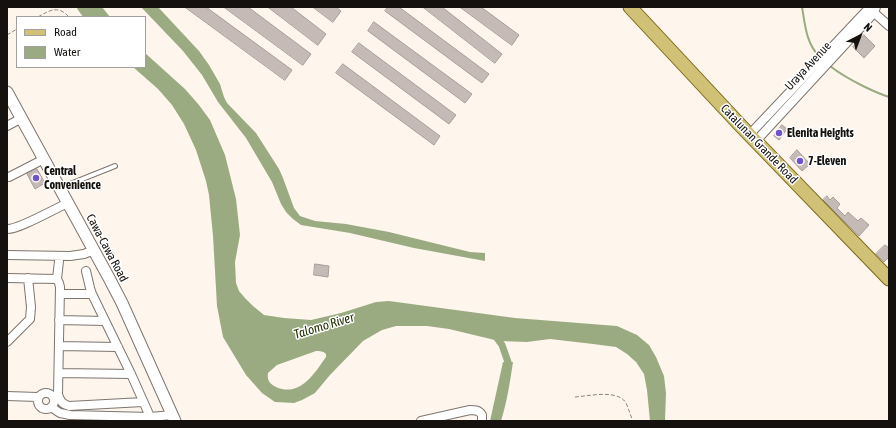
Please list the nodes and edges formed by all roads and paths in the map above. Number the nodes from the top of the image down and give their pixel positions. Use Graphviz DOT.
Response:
graph roads {
  1 [pos="630,7"];
  2 [pos="872,8"];
  3 [pos="40,16"];
  4 [pos="68,16"];
  5 [pos="889,26"];
  6 [pos="16,30"];
  7 [pos="7,35"];
  8 [pos="7,92"];
  9 [pos="22,118"];
  10 [pos="7,126"];
  11 [pos="753,138"];
  12 [pos="44,159"];
  13 [pos="115,166"];
  14 [pos="9,177"];
  15 [pos="60,188"];
  16 [pos="68,203"];
  17 [pos="7,229"];
  18 [pos="94,250"];
  19 [pos="7,255"];
  20 [pos="59,261"];
  21 [pos="86,271"];
  22 [pos="7,278"];
  23 [pos="28,278"];
  24 [pos="56,279"];
  25 [pos="889,279"];
  26 [pos="60,294"];
  27 [pos="92,294"];
  28 [pos="60,320"];
  29 [pos="105,321"];
  30 [pos="7,342"];
  31 [pos="59,346"];
  32 [pos="118,347"];
  33 [pos="59,373"];
  34 [pos="131,374"];
  35 [pos="7,396"];
  36 [pos="38,397"];
  37 [pos="575,397"];
  38 [pos="143,402"];
  39 [pos="51,407"];
  40 [pos="174,418"];
  41 [pos="450,418"];
  42 [pos="151,419"];
  43 [pos="421,421"];
  44 [pos="482,421"];
  45 [pos="633,421"];
  1 -- 11 [label="main road, Catalunan Grande Road"];
  2 -- 5 [label="street"];
  2 -- 11 [label="street, Uraya Avenue"];
  3 -- 4 [label="path"];
  6 -- 7 [label="path"];
  8 -- 9 [label="street, Cawa-Cawa Road"];
  9 -- 10 [label="street"];
  9 -- 12 [label="street, Cawa-Cawa Road"];
  11 -- 25 [label="main road, Catalunan Grande Road"];
  12 -- 14 [label="street"];
  12 -- 15 [label="street, Cawa-Cawa Road"];
  13 -- 15 [label="lane"];
  15 -- 16 [label="street, Cawa-Cawa Road"];
  16 -- 17 [label="street"];
  16 -- 18 [label="street, Cawa-Cawa Road"];
  18 -- 19 [label="street"];
  18 -- 40 [label="street, Cawa-Cawa Road"];
  20 -- 24 [label="street"];
  21 -- 27 [label="street"];
  22 -- 23 [label="street"];
  23 -- 24 [label="street"];
  23 -- 30 [label="street"];
  24 -- 26 [label="street"];
  26 -- 27 [label="street"];
  26 -- 28 [label="street"];
  27 -- 29 [label="street"];
  28 -- 29 [label="street"];
  28 -- 31 [label="street"];
  29 -- 32 [label="street"];
  31 -- 32 [label="street"];
  31 -- 33 [label="street"];
  32 -- 34 [label="street"];
  33 -- 34 [label="street"];
  33 -- 38 [label="street"];
  34 -- 38 [label="street"];
  35 -- 36 [label="street"];
  36 -- 39 [label="street"];
  36 -- 39 [label="street"];
  37 -- 45 [label="path"];
  38 -- 42 [label="street"];
  39 -- 42 [label="street"];
  40 -- 42 [label="street"];
  41 -- 43 [label="street"];
  41 -- 44 [label="street"];
}
